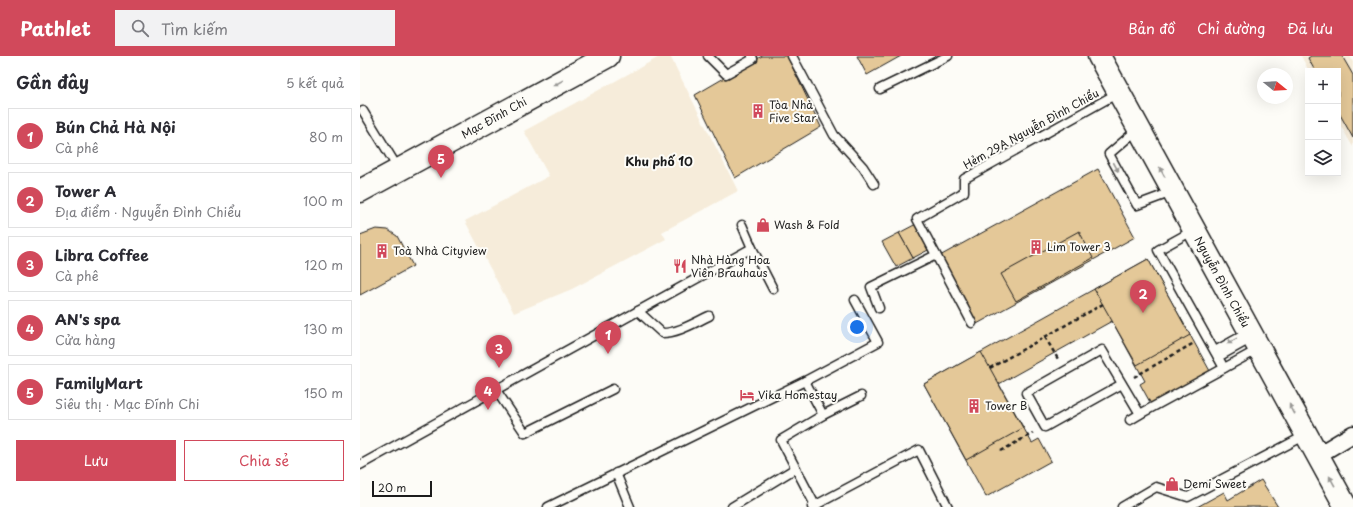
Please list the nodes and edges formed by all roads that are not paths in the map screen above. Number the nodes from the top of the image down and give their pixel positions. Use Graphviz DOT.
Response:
graph roads {
  1 [pos="708,56"];
  2 [pos="752,56"];
  3 [pos="792,56"];
  4 [pos="948,56"];
  5 [pos="1099,56"];
  6 [pos="596,59"];
  7 [pos="880,89"];
  8 [pos="1119,92"];
  9 [pos="363,111"];
  10 [pos="1138,129"];
  11 [pos="399,170"];
  12 [pos="874,184"];
  13 [pos="1173,191"];
  14 [pos="360,192"];
  15 [pos="742,225"];
  16 [pos="1194,230"];
  17 [pos="752,248"];
  18 [pos="936,255"];
  19 [pos="773,289"];
  20 [pos="855,300"];
  21 [pos="879,308"];
  22 [pos="638,311"];
  23 [pos="708,316"];
  24 [pos="972,323"];
  25 [pos="1254,339"];
  26 [pos="1216,354"];
  27 [pos="1224,368"];
  28 [pos="804,381"];
  29 [pos="1122,384"];
  30 [pos="613,389"];
  31 [pos="496,390"];
  32 [pos="861,396"];
  33 [pos="1140,414"];
  34 [pos="823,415"];
  35 [pos="1130,420"];
  36 [pos="1306,434"];
  37 [pos="1353,434"];
  38 [pos="1318,455"];
  39 [pos="360,465"];
  40 [pos="796,468"];
  41 [pos="616,473"];
  42 [pos="814,506"];
  43 [pos="945,506"];
  44 [pos="548,507"];
  45 [pos="630,507"];
  46 [pos="732,507"];
  47 [pos="1122,507"];
  48 [pos="1346,507"];
  1 -- 2 [label="lane"];
  3 -- 12 [label="lane"];
  4 -- 7 [label="lane"];
  5 -- 8 [label="main road, Nguyễn Đình Chiểu"];
  6 -- 11 [label="main road, Mạc Đĩnh Chi, one-way"];
  8 -- 10 [label="main road, Nguyễn Đình Chiểu"];
  8 -- 18 [label="lane, Hẻm 29A Nguyễn Đình Chiểu"];
  9 -- 11 [label="lane"];
  13 -- 10 [label="main road, Nguyễn Đình Chiểu, one-way"];
  10 -- 13 [label="lane, one-way"];
  11 -- 14 [label="main road, Mạc Đĩnh Chi"];
  13 -- 16 [label="main road, Nguyễn Đình Chiểu"];
  15 -- 17 [label="lane"];
  16 -- 25 [label="main road, Nguyễn Đình Chiểu"];
  16 -- 26 [label="lane"];
  17 -- 19 [label="lane"];
  17 -- 22 [label="lane"];
  18 -- 21 [label="lane"];
  18 -- 24 [label="lane, Hẻm 29A Nguyễn Đình Chiểu"];
  20 -- 28 [label="lane"];
  22 -- 23 [label="lane"];
  22 -- 31 [label="lane"];
  25 -- 26 [label="lane, one-way"];
  25 -- 27 [label="lane"];
  36 -- 25 [label="main road, Nguyễn Đình Chiểu, one-way"];
  26 -- 27 [label="lane"];
  27 -- 33 [label="lane"];
  28 -- 34 [label="lane"];
  28 -- 41 [label="lane"];
  29 -- 29 [label="lane"];
  29 -- 33 [label="lane"];
  30 -- 31 [label="lane"];
  31 -- 39 [label="lane"];
  32 -- 34 [label="lane"];
  33 -- 35 [label="lane"];
  34 -- 40 [label="lane"];
  36 -- 38 [label="main road, Nguyễn Đình Chiểu"];
  36 -- 47 [label="lane"];
  37 -- 38 [label="street"];
  48 -- 38 [label="main road, Nguyễn Đình Chiểu, one-way"];
  40 -- 42 [label="lane"];
  40 -- 46 [label="lane"];
  41 -- 44 [label="lane"];
  41 -- 45 [label="lane"];
  42 -- 43 [label="lane"];
}
